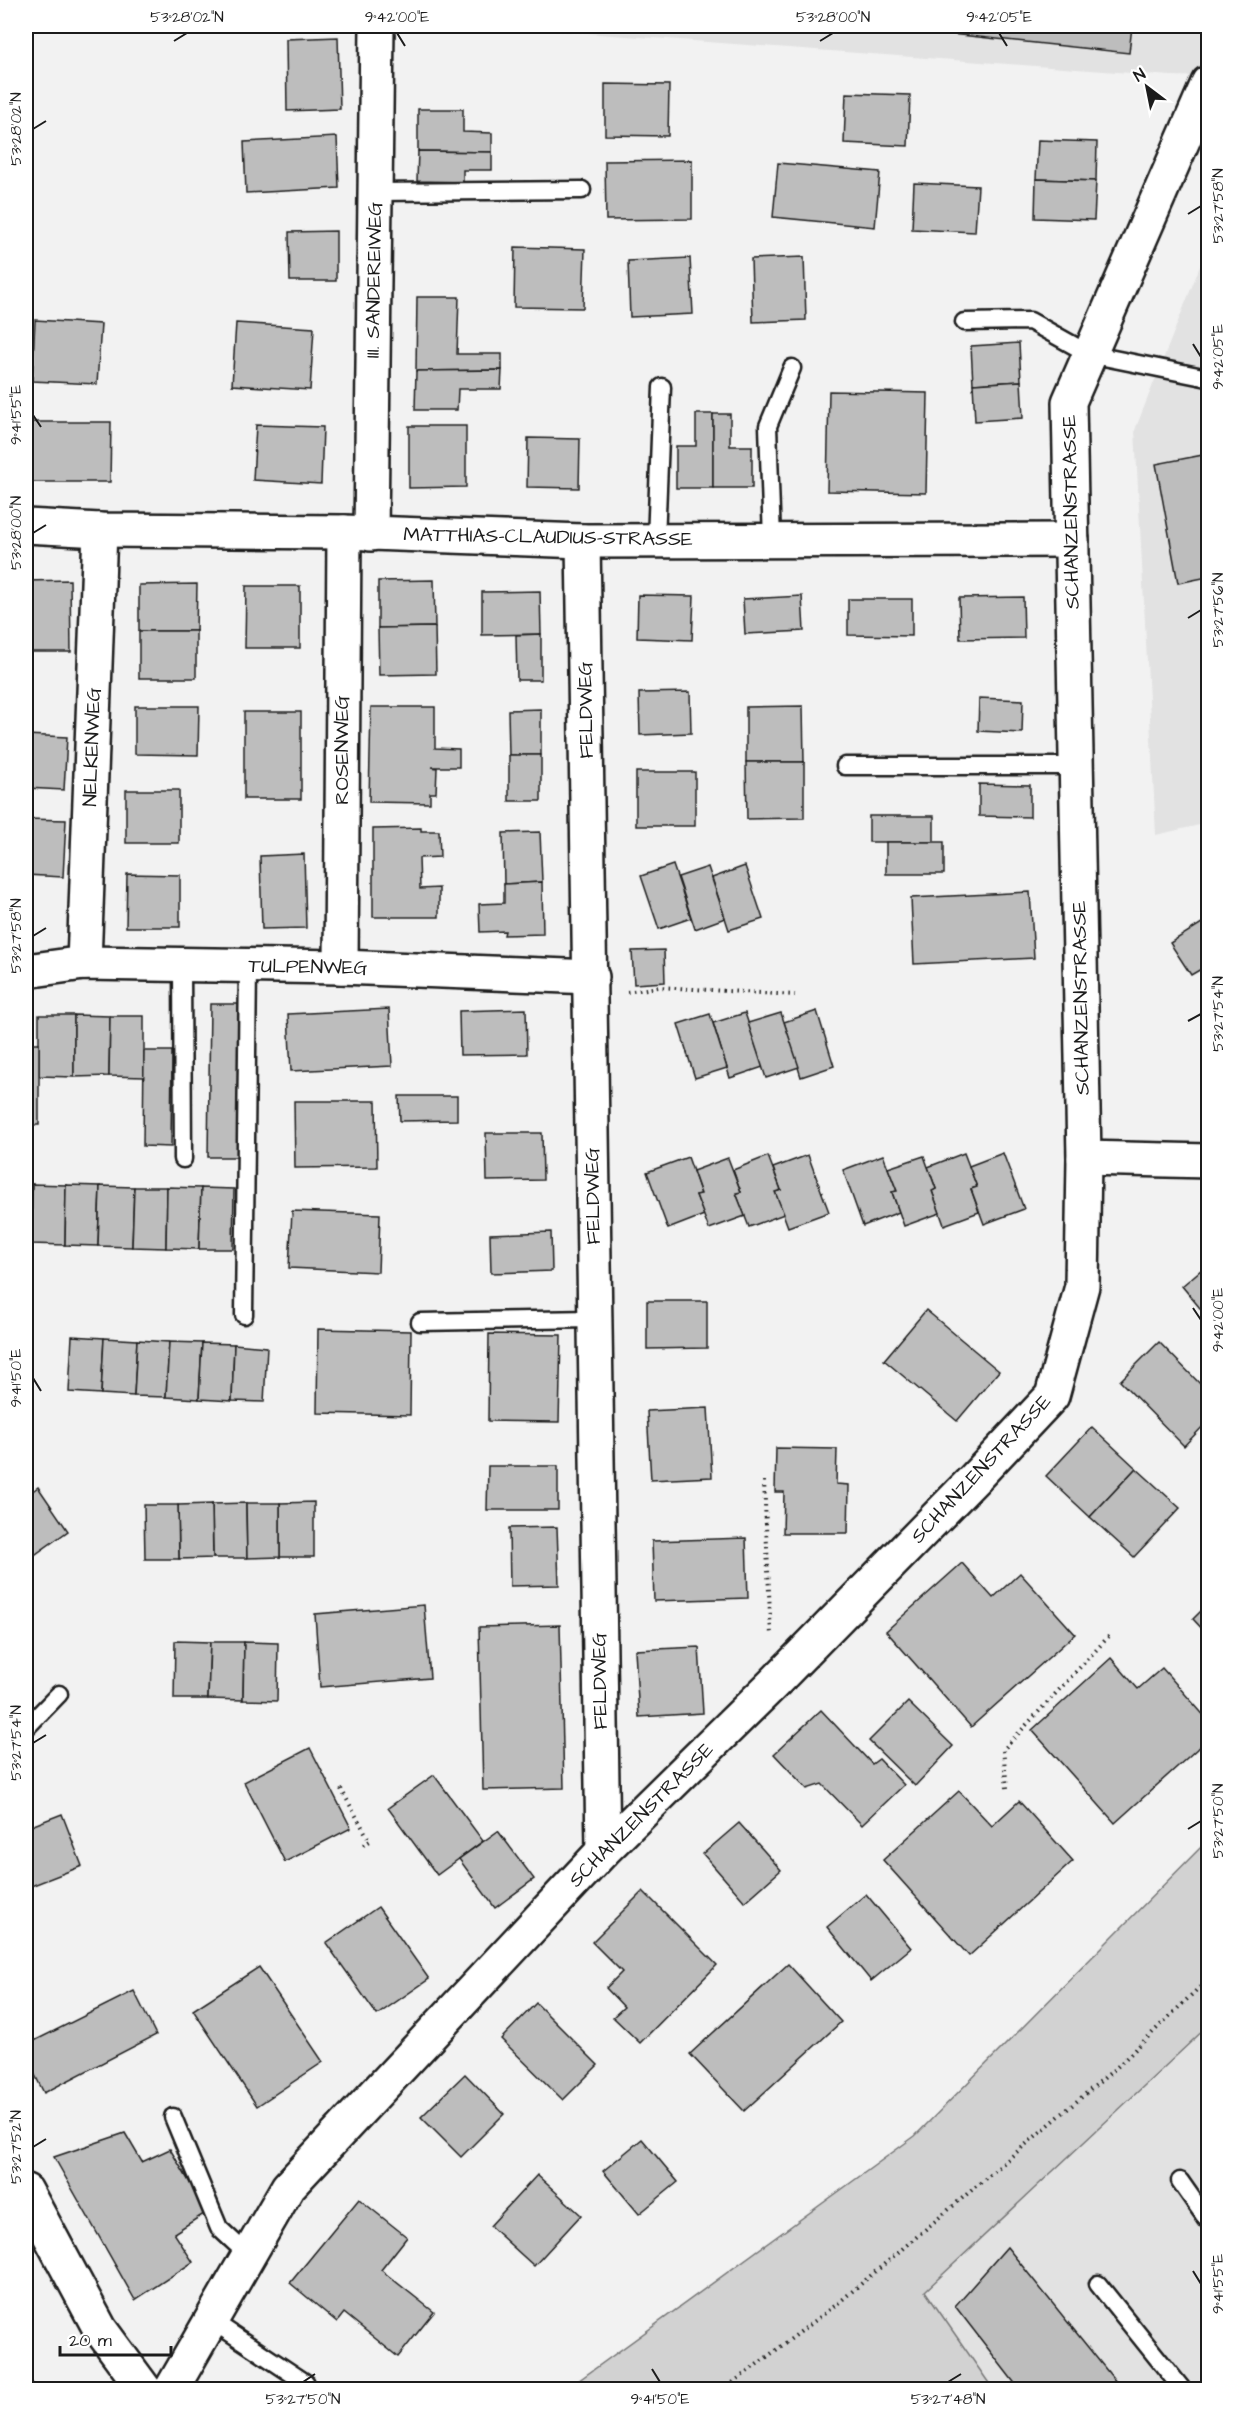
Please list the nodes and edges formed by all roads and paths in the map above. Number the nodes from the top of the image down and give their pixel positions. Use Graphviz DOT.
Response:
graph roads {
  1 [pos="377,26"];
  2 [pos="1209,83"];
  3 [pos="582,190"];
  4 [pos="375,192"];
  5 [pos="964,322"];
  6 [pos="1089,354"];
  7 [pos="792,368"];
  8 [pos="1209,378"];
  9 [pos="662,387"];
  10 [pos="26,526"];
  11 [pos="100,531"];
  12 [pos="357,533"];
  13 [pos="583,540"];
  14 [pos="656,540"];
  15 [pos="772,540"];
  16 [pos="1072,540"];
  17 [pos="845,766"];
  18 [pos="1076,766"];
  19 [pos="84,963"];
  20 [pos="182,965"];
  21 [pos="248,966"];
  22 [pos="341,967"];
  23 [pos="26,971"];
  24 [pos="591,987"];
  25 [pos="795,994"];
  26 [pos="183,1158"];
  27 [pos="1084,1158"];
  28 [pos="1209,1161"];
  29 [pos="244,1315"];
  30 [pos="594,1319"];
  31 [pos="420,1322"];
  32 [pos="764,1481"];
  33 [pos="1111,1634"];
  34 [pos="773,1684"];
  35 [pos="59,1694"];
  36 [pos="26,1728"];
  37 [pos="1006,1788"];
  38 [pos="341,1789"];
  39 [pos="360,1847"];
  40 [pos="603,1851"];
  41 [pos="1209,1979"];
  42 [pos="172,2117"];
  43 [pos="1180,2181"];
  44 [pos="26,2191"];
  45 [pos="1209,2221"];
  46 [pos="248,2255"];
  47 [pos="1098,2284"];
  48 [pos="211,2320"];
  49 [pos="306,2383"];
  50 [pos="145,2390"];
  51 [pos="171,2390"];
  52 [pos="723,2390"];
  53 [pos="1183,2390"];
  1 -- 4 [label="street, III. SANDEREIWEG"];
  2 -- 6 [label="street, SCHANZENSTRASSE"];
  3 -- 4 [label="lane"];
  4 -- 12 [label="street, III. SANDEREIWEG"];
  5 -- 6 [label="lane"];
  6 -- 8 [label="lane"];
  6 -- 16 [label="street, SCHANZENSTRASSE"];
  7 -- 15 [label="lane"];
  9 -- 14 [label="lane"];
  10 -- 11 [label="street, MATTHIAS-CLAUDIUS-STRASSE"];
  11 -- 12 [label="street, MATTHIAS-CLAUDIUS-STRASSE"];
  11 -- 19 [label="street, NELKENWEG"];
  12 -- 13 [label="street, MATTHIAS-CLAUDIUS-STRASSE"];
  12 -- 22 [label="street, ROSENWEG"];
  13 -- 14 [label="street, MATTHIAS-CLAUDIUS-STRASSE"];
  13 -- 24 [label="street, FELDWEG"];
  14 -- 15 [label="street, MATTHIAS-CLAUDIUS-STRASSE"];
  15 -- 16 [label="street, MATTHIAS-CLAUDIUS-STRASSE"];
  16 -- 18 [label="street, SCHANZENSTRASSE"];
  17 -- 18 [label="lane"];
  18 -- 27 [label="street, SCHANZENSTRASSE"];
  19 -- 20 [label="street, TULPENWEG"];
  19 -- 23 [label="street, TULPENWEG"];
  20 -- 21 [label="street, TULPENWEG"];
  20 -- 26 [label="lane"];
  21 -- 22 [label="street, TULPENWEG"];
  21 -- 29 [label="lane"];
  22 -- 24 [label="street, TULPENWEG"];
  24 -- 25 [label="path"];
  24 -- 30 [label="street, FELDWEG"];
  27 -- 28 [label="street"];
  27 -- 34 [label="street, SCHANZENSTRASSE"];
  30 -- 31 [label="lane"];
  30 -- 40 [label="street, FELDWEG"];
  32 -- 34 [label="path"];
  33 -- 37 [label="path"];
  34 -- 40 [label="street, SCHANZENSTRASSE"];
  35 -- 36 [label="lane"];
  38 -- 39 [label="path"];
  40 -- 46 [label="street, SCHANZENSTRASSE"];
  41 -- 52 [label="path"];
  42 -- 46 [label="lane"];
  43 -- 45 [label="lane"];
  44 -- 50 [label="street"];
  46 -- 48 [label="street, SCHANZENSTRASSE"];
  47 -- 53 [label="lane"];
  48 -- 49 [label="lane"];
  48 -- 51 [label="street, SCHANZENSTRASSE"];
}
